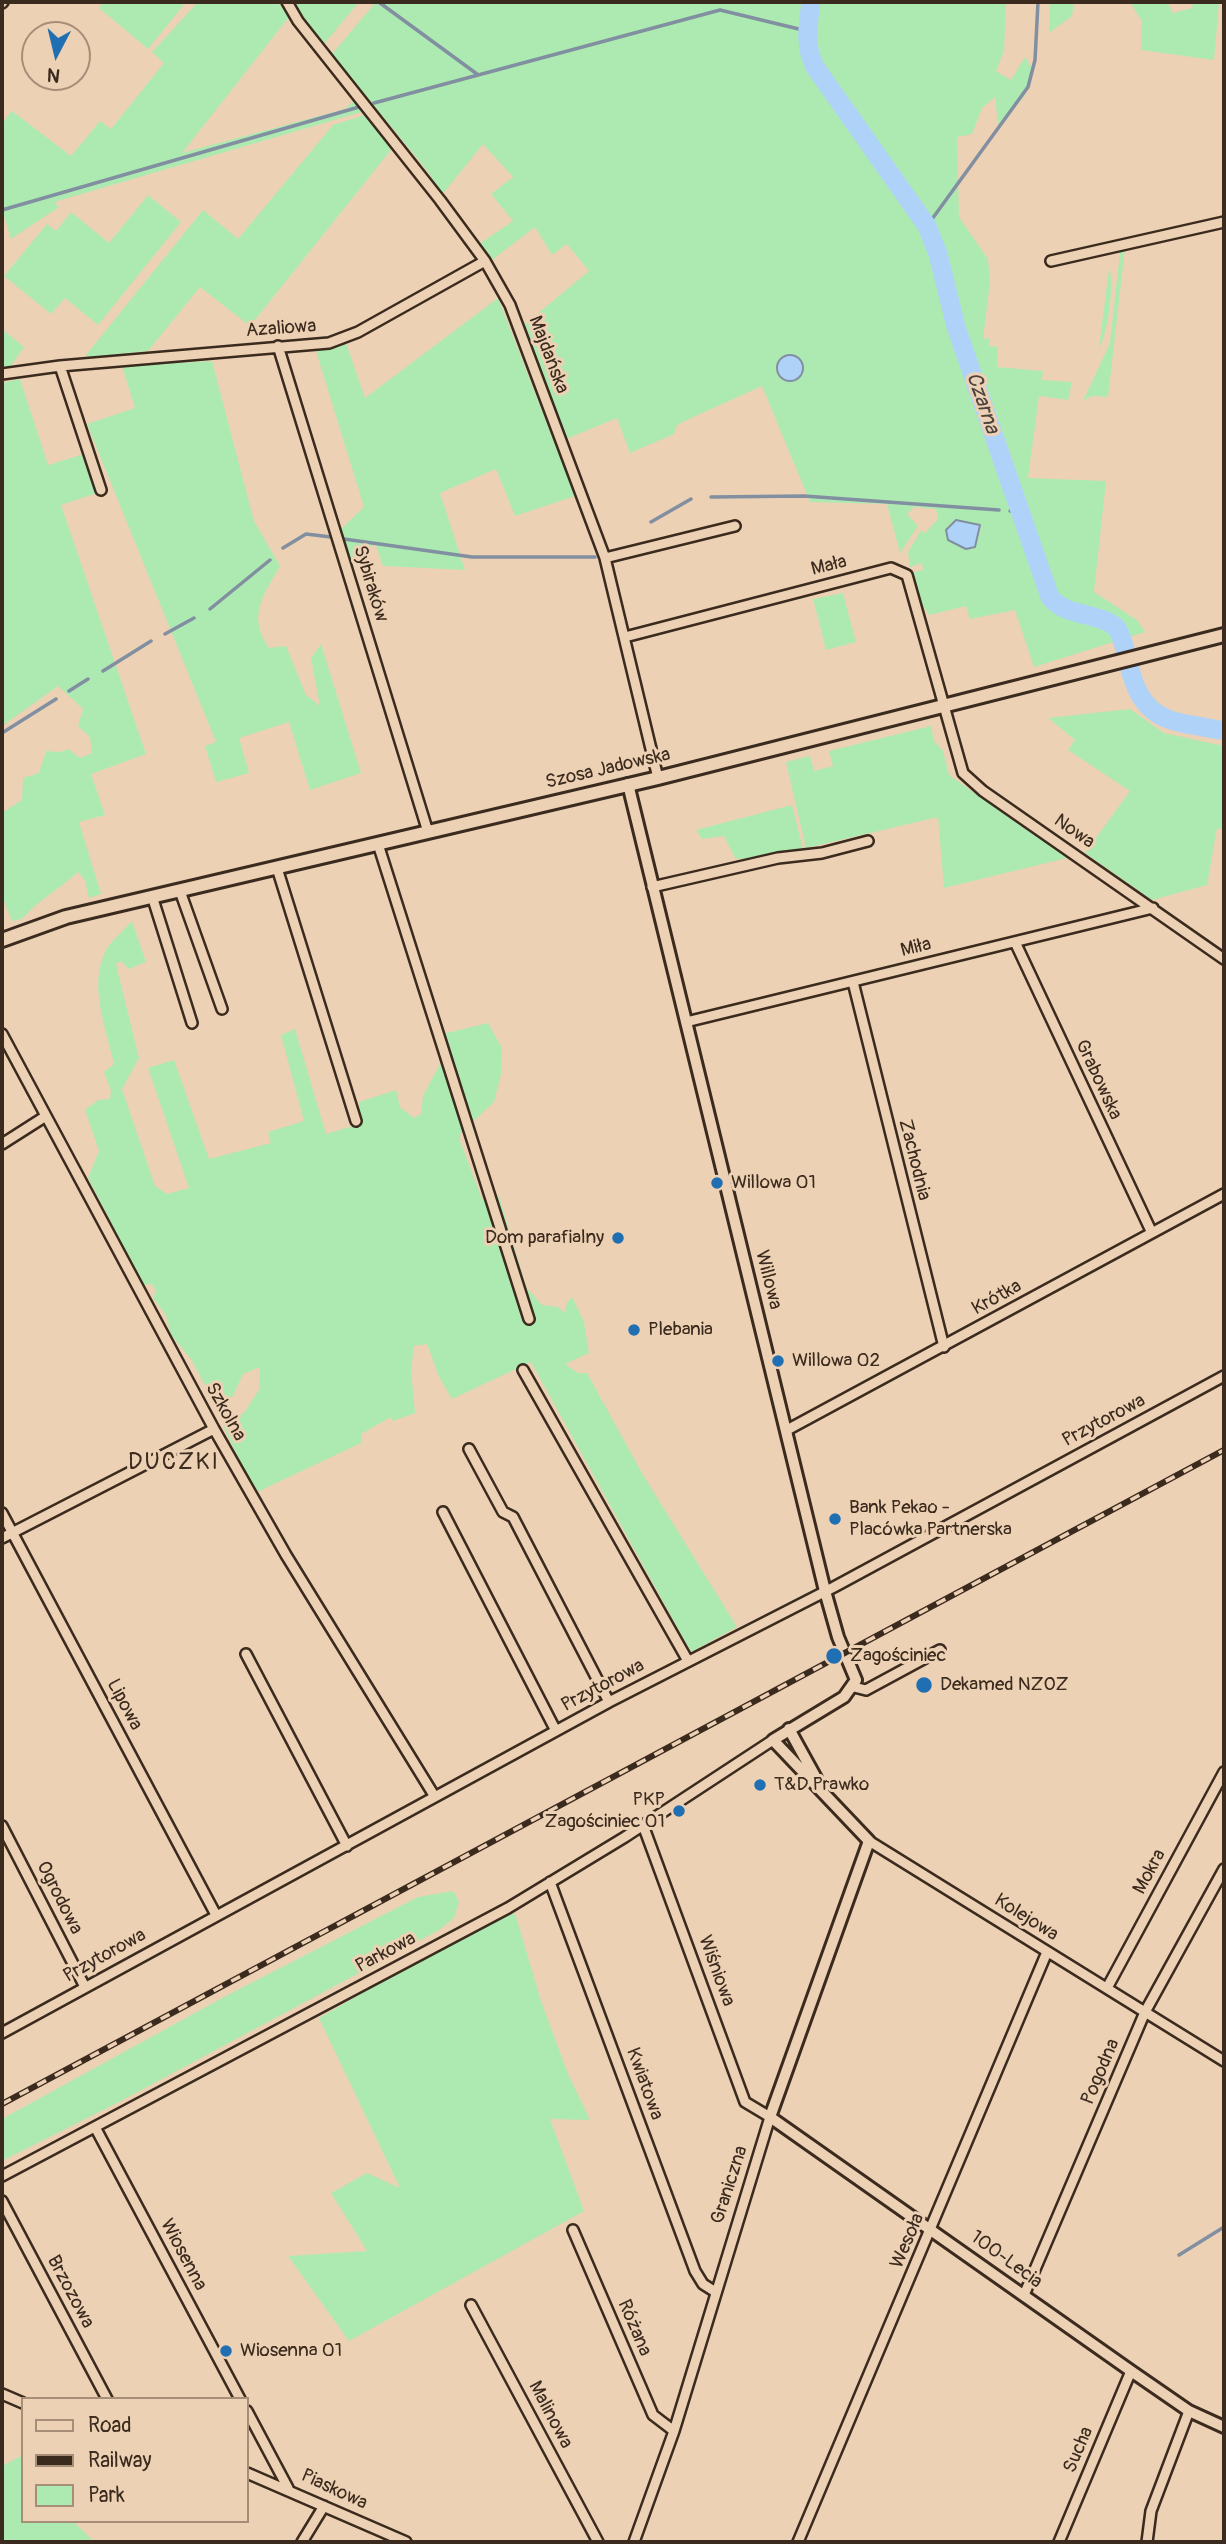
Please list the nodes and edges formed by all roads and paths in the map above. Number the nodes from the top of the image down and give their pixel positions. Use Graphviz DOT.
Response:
graph roads {
  1 [pos="287,2"];
  2 [pos="1224,222"];
  3 [pos="485,261"];
  4 [pos="1051,261"];
  5 [pos="278,346"];
  6 [pos="60,366"];
  7 [pos="2,374"];
  8 [pos="101,490"];
  9 [pos="735,526"];
  10 [pos="605,558"];
  11 [pos="1224,635"];
  12 [pos="625,637"];
  13 [pos="945,706"];
  14 [pos="658,778"];
  15 [pos="628,785"];
  16 [pos="428,832"];
  17 [pos="868,841"];
  18 [pos="378,844"];
  19 [pos="277,868"];
  20 [pos="652,887"];
  21 [pos="180,891"];
  22 [pos="152,896"];
  23 [pos="1153,908"];
  24 [pos="2,940"];
  25 [pos="1015,942"];
  26 [pos="1224,959"];
  27 [pos="853,982"];
  28 [pos="222,1009"];
  29 [pos="686,1022"];
  30 [pos="192,1023"];
  31 [pos="2,1034"];
  32 [pos="46,1116"];
  33 [pos="356,1121"];
  34 [pos="2,1144"];
  35 [pos="1224,1194"];
  36 [pos="1152,1233"];
  37 [pos="529,1319"];
  38 [pos="943,1347"];
  39 [pos="523,1370"];
  40 [pos="1224,1376"];
  41 [pos="214,1429"];
  42 [pos="787,1430"];
  43 [pos="469,1449"];
  44 [pos="443,1512"];
  45 [pos="2,1513"];
  46 [pos="12,1532"];
  47 [pos="2,1538"];
  48 [pos="825,1591"];
  49 [pos="940,1650"];
  50 [pos="246,1654"];
  51 [pos="688,1661"];
  52 [pos="854,1687"];
  53 [pos="609,1703"];
  54 [pos="789,1729"];
  55 [pos="556,1731"];
  56 [pos="773,1740"];
  57 [pos="1224,1772"];
  58 [pos="822,1788"];
  59 [pos="435,1797"];
  60 [pos="643,1825"];
  61 [pos="2,1826"];
  62 [pos="869,1841"];
  63 [pos="347,1846"];
  64 [pos="1224,1869"];
  65 [pos="550,1882"];
  66 [pos="216,1914"];
  67 [pos="1047,1952"];
  68 [pos="85,1987"];
  69 [pos="1107,1988"];
  70 [pos="1146,2012"];
  71 [pos="2,2033"];
  72 [pos="1223,2056"];
  73 [pos="770,2117"];
  74 [pos="95,2127"];
  75 [pos="2,2176"];
  76 [pos="2,2201"];
  77 [pos="932,2229"];
  78 [pos="573,2230"];
  79 [pos="715,2291"];
  80 [pos="1024,2295"];
  81 [pos="471,2305"];
  82 [pos="1131,2371"];
  83 [pos="2,2394"];
  84 [pos="106,2397"];
  85 [pos="239,2397"];
  86 [pos="21,2402"];
  87 [pos="1189,2411"];
  88 [pos="248,2413"];
  89 [pos="1224,2427"];
  90 [pos="674,2431"];
  91 [pos="248,2473"];
  92 [pos="288,2488"];
  93 [pos="324,2505"];
  94 [pos="302,2542"];
  95 [pos="406,2542"];
  96 [pos="598,2542"];
  97 [pos="634,2542"];
  98 [pos="798,2542"];
  99 [pos="1059,2542"];
  100 [pos="1147,2542"];
  1 -- 3 [label="street, Majdańska"];
  2 -- 4 [label="street"];
  3 -- 5 [label="street, Azaliowa"];
  3 -- 10 [label="street, Majdańska"];
  5 -- 6 [label="street, Azaliowa"];
  5 -- 16 [label="street, Sybiraków"];
  6 -- 7 [label="street, Azaliowa"];
  6 -- 8 [label="street"];
  9 -- 10 [label="street"];
  10 -- 12 [label="street, Majdańska"];
  11 -- 13 [label="main road, Szosa Jadowska"];
  12 -- 13 [label="street, Mała"];
  12 -- 14 [label="street, Majdańska"];
  13 -- 14 [label="main road, Szosa Jadowska"];
  13 -- 23 [label="street, Nowa"];
  14 -- 15 [label="main road, Szosa Jadowska"];
  15 -- 16 [label="main road, Szosa Jadowska"];
  15 -- 20 [label="street, Willowa"];
  16 -- 18 [label="main road, Szosa Jadowska"];
  17 -- 20 [label="street"];
  18 -- 19 [label="main road, Szosa Jadowska"];
  18 -- 37 [label="street"];
  19 -- 21 [label="main road, Szosa Jadowska"];
  19 -- 33 [label="street"];
  20 -- 29 [label="street, Willowa"];
  21 -- 22 [label="main road, Szosa Jadowska"];
  21 -- 28 [label="street"];
  22 -- 24 [label="main road, Szosa Jadowska"];
  22 -- 30 [label="street"];
  23 -- 25 [label="street, Miła"];
  23 -- 26 [label="street, Nowa"];
  25 -- 27 [label="street, Miła"];
  25 -- 36 [label="street, Grabowska"];
  27 -- 29 [label="street, Miła"];
  27 -- 38 [label="street, Zachodnia"];
  29 -- 42 [label="street, Willowa"];
  31 -- 32 [label="street, Szkolna"];
  32 -- 34 [label="street"];
  32 -- 41 [label="street, Szkolna"];
  35 -- 36 [label="street, Krótka"];
  36 -- 38 [label="street, Krótka"];
  38 -- 42 [label="street, Krótka"];
  39 -- 51 [label="street"];
  40 -- 48 [label="street, Przytorowa"];
  41 -- 46 [label="street"];
  41 -- 59 [label="street, Szkolna"];
  42 -- 48 [label="street, Willowa"];
  43 -- 53 [label="street"];
  44 -- 55 [label="street"];
  45 -- 46 [label="street, Lipowa"];
  46 -- 47 [label="street"];
  46 -- 66 [label="street, Lipowa"];
  48 -- 51 [label="street, Przytorowa"];
  48 -- 52 [label="street, Willowa"];
  49 -- 52 [label="street"];
  50 -- 63 [label="street"];
  51 -- 53 [label="street, Przytorowa"];
  52 -- 54 [label="street"];
  53 -- 55 [label="street, Przytorowa"];
  54 -- 56 [label="street"];
  54 -- 58 [label="street, Kolejowa"];
  55 -- 59 [label="street, Przytorowa"];
  56 -- 58 [label="street, Kolejowa"];
  56 -- 60 [label="street, Parkowa"];
  57 -- 69 [label="street, Mokra"];
  58 -- 62 [label="street, Kolejowa"];
  59 -- 63 [label="street, Przytorowa"];
  60 -- 65 [label="street, Parkowa"];
  60 -- 73 [label="street, Wiśniowa"];
  61 -- 68 [label="street, Ogrodowa"];
  62 -- 67 [label="street, Kolejowa"];
  62 -- 73 [label="street, Graniczna"];
  63 -- 66 [label="street, Przytorowa"];
  64 -- 70 [label="street, Pogodna"];
  65 -- 74 [label="street, Parkowa"];
  65 -- 79 [label="street, Kwiatowa"];
  66 -- 68 [label="street, Przytorowa"];
  67 -- 69 [label="street, Kolejowa"];
  67 -- 77 [label="street, Wesoła"];
  68 -- 71 [label="street, Przytorowa"];
  69 -- 70 [label="street, Kolejowa"];
  70 -- 72 [label="street, Kolejowa"];
  70 -- 80 [label="street, Pogodna"];
  73 -- 77 [label="street, 100-Lecia"];
  73 -- 79 [label="street, Graniczna"];
  74 -- 75 [label="street, Parkowa"];
  74 -- 85 [label="street, Wiosenna"];
  76 -- 84 [label="street, Brzozowa"];
  77 -- 80 [label="street, 100-Lecia"];
  77 -- 98 [label="street, Wesoła"];
  78 -- 90 [label="street, Różana"];
  79 -- 90 [label="street, Graniczna"];
  80 -- 82 [label="street, 100-Lecia"];
  81 -- 96 [label="street, Malinowa"];
  82 -- 87 [label="street, 100-Lecia"];
  82 -- 99 [label="street, Sucha"];
  83 -- 86 [label="street"];
  87 -- 89 [label="street, 100-Lecia"];
  87 -- 100 [label="street"];
  88 -- 92 [label="street"];
  90 -- 97 [label="street, Graniczna"];
  91 -- 92 [label="street, Piaskowa"];
  92 -- 93 [label="street, Piaskowa"];
  93 -- 94 [label="street"];
  93 -- 95 [label="street, Piaskowa"];
}
